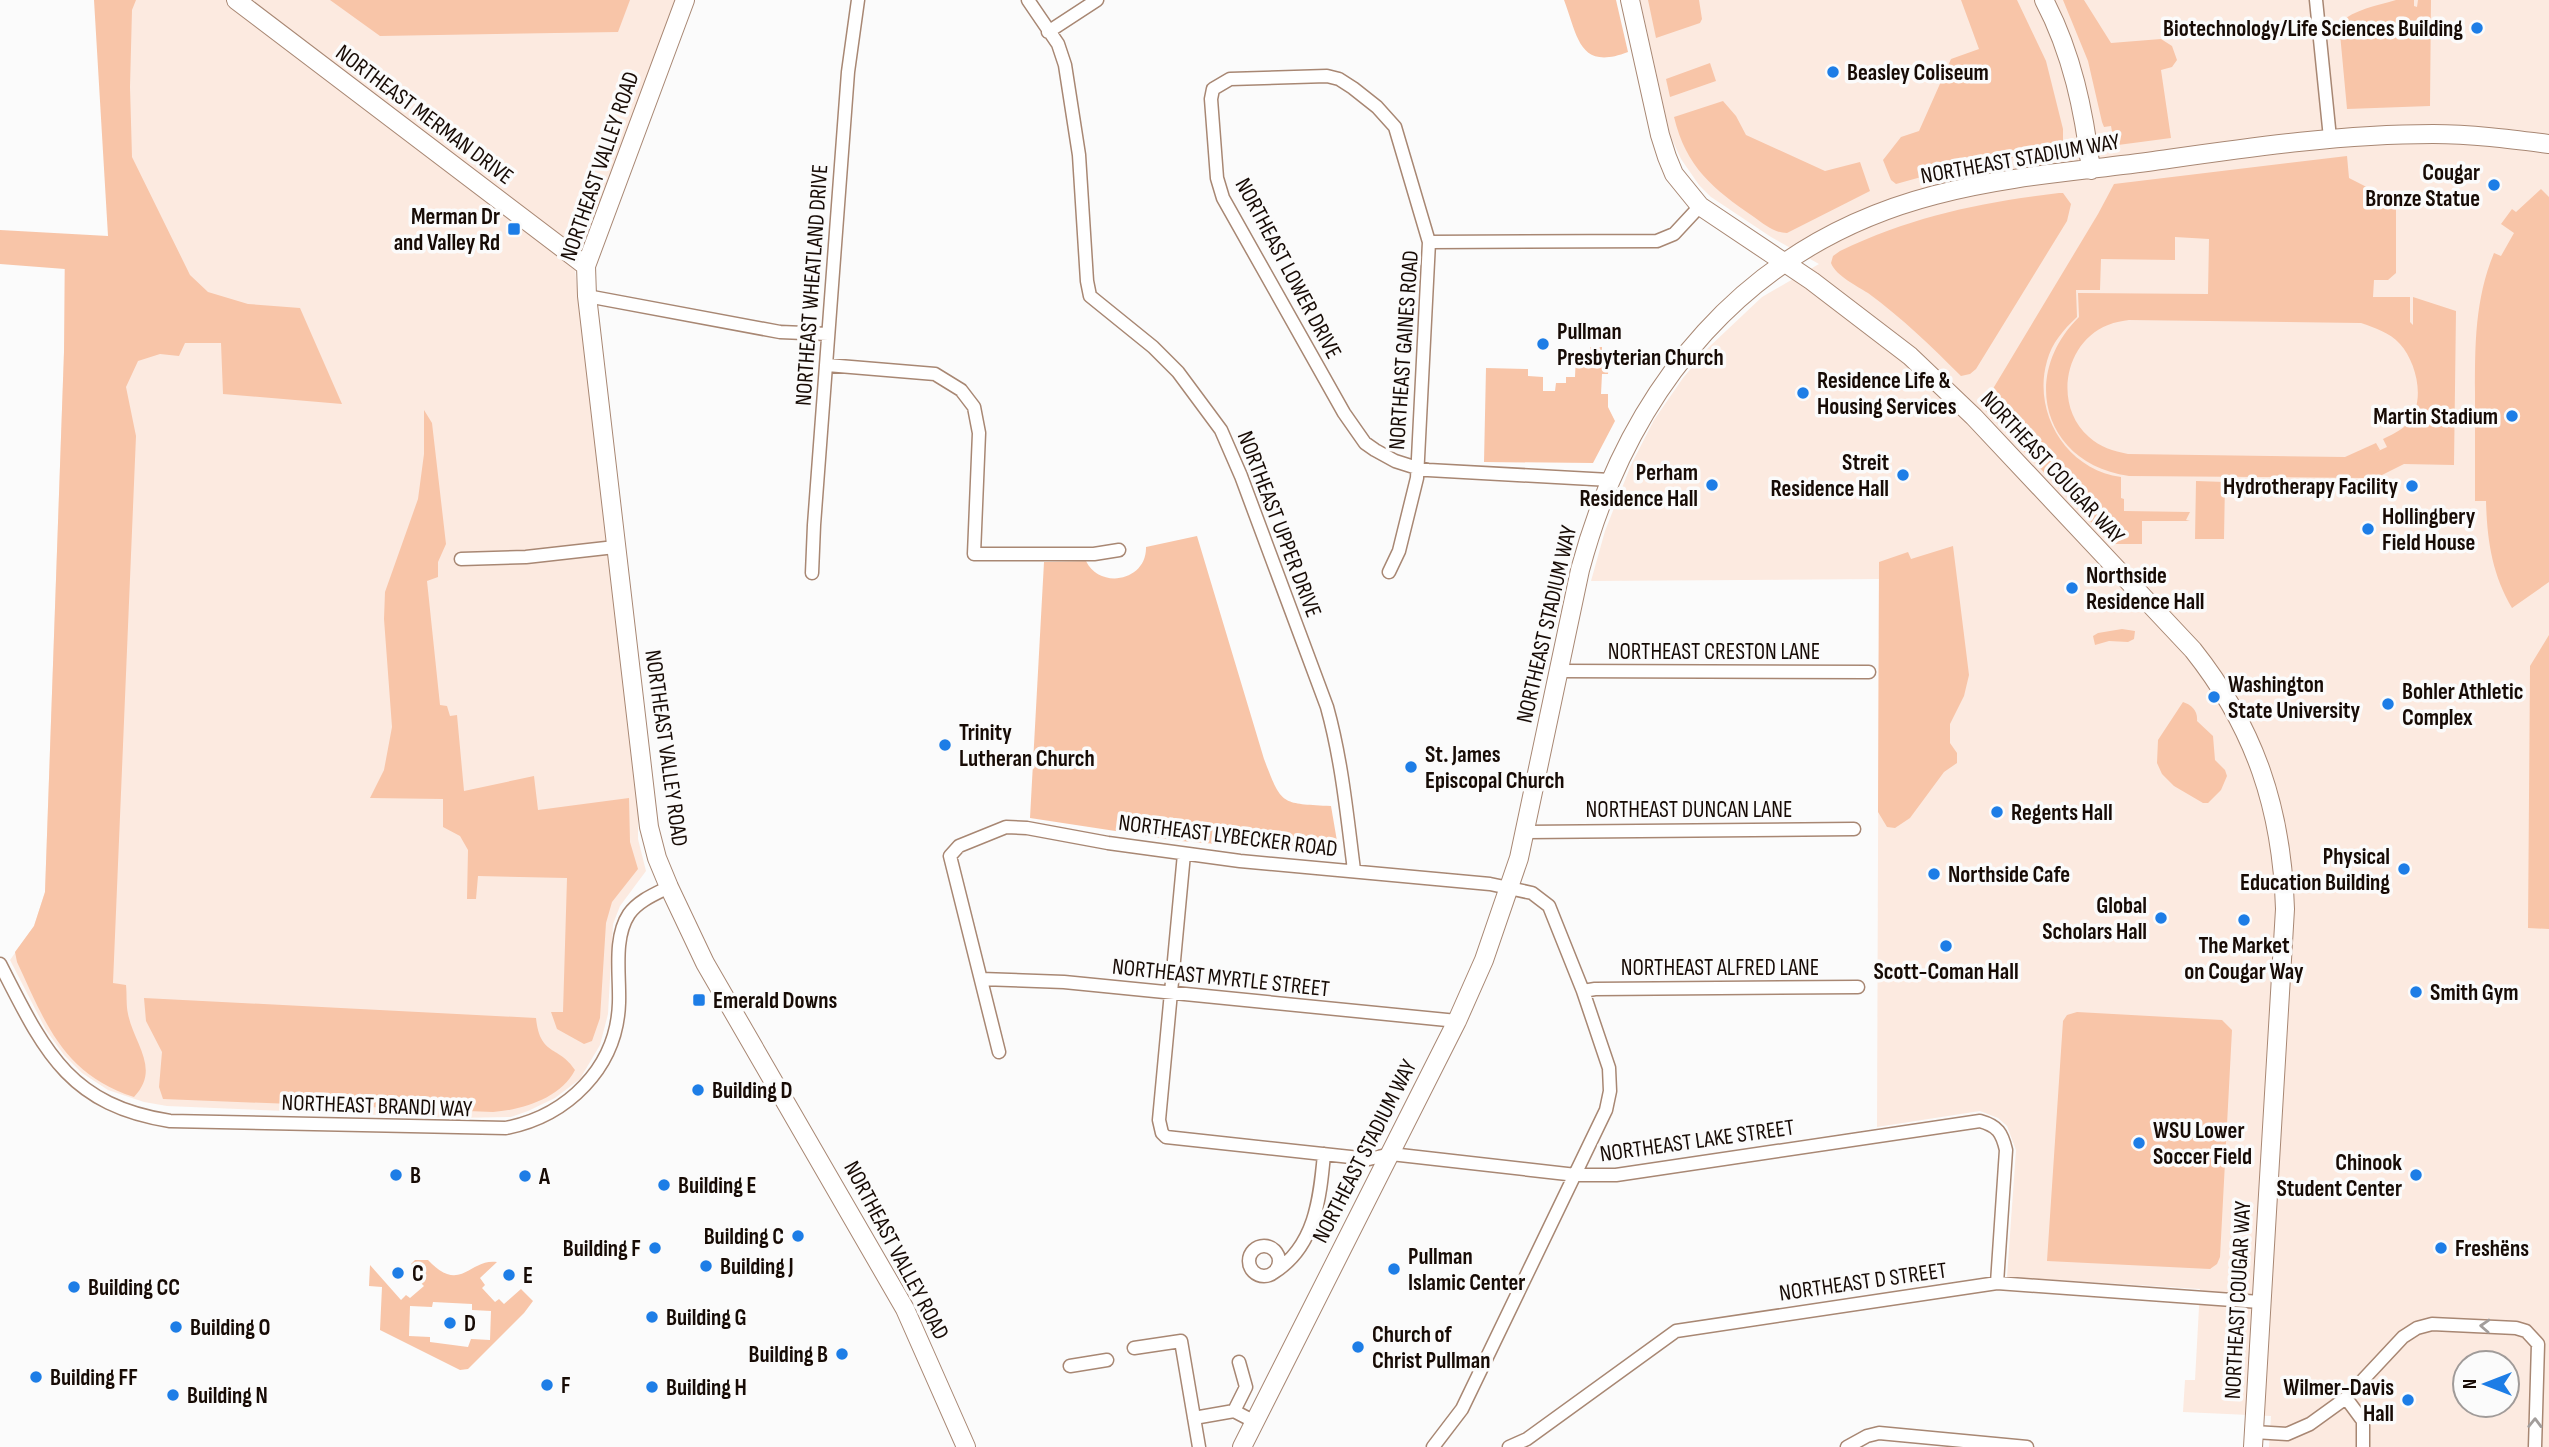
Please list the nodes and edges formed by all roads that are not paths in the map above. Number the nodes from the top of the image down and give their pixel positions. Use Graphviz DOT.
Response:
graph roads {
  1 [pos="236,0"];
  2 [pos="685,0"];
  3 [pos="858,0"];
  4 [pos="1028,0"];
  5 [pos="1097,0"];
  6 [pos="1630,0"];
  7 [pos="2044,0"];
  8 [pos="2316,0"];
  9 [pos="1048,32"];
  10 [pos="2330,138"];
  11 [pos="2549,144"];
  12 [pos="2091,170"];
  13 [pos="1700,206"];
  14 [pos="1429,242"];
  15 [pos="1786,263"];
  16 [pos="586,266"];
  17 [pos="587,296"];
  18 [pos="828,334"];
  19 [pos="827,365"];
  20 [pos="1417,468"];
  21 [pos="1610,480"];
  22 [pos="615,547"];
  23 [pos="1119,550"];
  24 [pos="461,559"];
  25 [pos="1389,572"];
  26 [pos="812,573"];
  27 [pos="1559,671"];
  28 [pos="1869,672"];
  29 [pos="1854,829"];
  30 [pos="1525,832"];
  31 [pos="1184,854"];
  32 [pos="1354,870"];
  33 [pos="669,887"];
  34 [pos="1510,888"];
  35 [pos="0,964"];
  36 [pos="981,979"];
  37 [pos="1858,987"];
  38 [pos="1583,991"];
  39 [pos="1171,994"];
  40 [pos="1457,1021"];
  41 [pos="999,1052"];
  42 [pos="1324,1154"];
  43 [pos="1391,1154"];
  44 [pos="1576,1175"];
  45 [pos="1273,1273"];
  46 [pos="1997,1283"];
  47 [pos="2260,1302"];
  48 [pos="1135,1348"];
  49 [pos="1107,1360"];
  50 [pos="1239,1362"];
  51 [pos="1070,1366"];
  52 [pos="2346,1398"];
  53 [pos="2542,1399"];
  54 [pos="1234,1411"];
  55 [pos="1194,1418"];
  56 [pos="1255,1422"];
  57 [pos="2253,1440"];
  58 [pos="1438,1446"];
  59 [pos="966,1447"];
  60 [pos="1199,1447"];
  61 [pos="1242,1447"];
  62 [pos="1509,1447"];
  63 [pos="1847,1447"];
  64 [pos="2026,1447"];
  65 [pos="2363,1447"];
  66 [pos="2535,1447"];
  1 -- 16 [label="street, NORTHEAST MERMAN DRIVE"];
  2 -- 16 [label="street, NORTHEAST VALLEY ROAD"];
  3 -- 18 [label="street, NORTHEAST WHEATLAND DRIVE"];
  4 -- 9 [label="street, NORTHEAST UPPER DRIVE"];
  5 -- 9 [label="street"];
  6 -- 13 [label="street, NORTHEAST COUGAR WAY"];
  7 -- 12 [label="street"];
  8 -- 10 [label="street"];
  9 -- 32 [label="street, NORTHEAST UPPER DRIVE"];
  10 -- 11 [label="street, NORTHEAST STADIUM WAY"];
  10 -- 12 [label="street, NORTHEAST STADIUM WAY"];
  12 -- 15 [label="street, NORTHEAST STADIUM WAY"];
  13 -- 14 [label="street, NORTHEAST GAINES ROAD"];
  13 -- 15 [label="street, NORTHEAST COUGAR WAY"];
  14 -- 20 [label="street, NORTHEAST GAINES ROAD"];
  14 -- 20 [label="street, NORTHEAST LOWER DRIVE"];
  15 -- 21 [label="street, NORTHEAST STADIUM WAY"];
  15 -- 47 [label="street, NORTHEAST COUGAR WAY"];
  16 -- 17 [label="street, NORTHEAST VALLEY ROAD"];
  17 -- 18 [label="street"];
  17 -- 22 [label="street, NORTHEAST VALLEY ROAD"];
  18 -- 19 [label="street, NORTHEAST WHEATLAND DRIVE"];
  19 -- 23 [label="street"];
  19 -- 26 [label="street, NORTHEAST WHEATLAND DRIVE"];
  20 -- 21 [label="street, NORTHEAST LOWER DRIVE"];
  20 -- 25 [label="street, NORTHEAST GAINES ROAD"];
  21 -- 27 [label="street, NORTHEAST STADIUM WAY"];
  22 -- 24 [label="street"];
  22 -- 33 [label="street, NORTHEAST VALLEY ROAD"];
  27 -- 28 [label="street, NORTHEAST CRESTON LANE"];
  27 -- 30 [label="street, NORTHEAST STADIUM WAY"];
  29 -- 30 [label="street, NORTHEAST DUNCAN LANE"];
  30 -- 34 [label="street, NORTHEAST STADIUM WAY"];
  31 -- 32 [label="street, NORTHEAST LYBECKER ROAD"];
  31 -- 36 [label="street, NORTHEAST LYBECKER ROAD"];
  31 -- 39 [label="street"];
  32 -- 34 [label="street, NORTHEAST LYBECKER ROAD"];
  33 -- 35 [label="street, NORTHEAST BRANDI WAY"];
  33 -- 59 [label="street, NORTHEAST VALLEY ROAD"];
  34 -- 38 [label="street, NORTHEAST LYBECKER ROAD"];
  34 -- 40 [label="street, NORTHEAST STADIUM WAY"];
  36 -- 39 [label="street, NORTHEAST MYRTLE STREET"];
  36 -- 41 [label="street"];
  37 -- 38 [label="street, NORTHEAST ALFRED LANE"];
  38 -- 44 [label="street, NORTHEAST LYBECKER ROAD"];
  39 -- 40 [label="street, NORTHEAST MYRTLE STREET"];
  39 -- 42 [label="street, NORTHEAST LAKE STREET"];
  40 -- 43 [label="street, NORTHEAST STADIUM WAY"];
  42 -- 43 [label="street, NORTHEAST LAKE STREET"];
  42 -- 45 [label="street"];
  43 -- 44 [label="street, NORTHEAST LAKE STREET"];
  43 -- 56 [label="street, NORTHEAST STADIUM WAY"];
  44 -- 46 [label="street, NORTHEAST LAKE STREET"];
  44 -- 58 [label="street, NORTHEAST LYBECKER ROAD"];
  46 -- 47 [label="street, NORTHEAST D STREET"];
  46 -- 62 [label="street, NORTHEAST D STREET"];
  47 -- 57 [label="street, NORTHEAST COUGAR WAY"];
  48 -- 55 [label="street"];
  49 -- 51 [label="street"];
  50 -- 54 [label="street"];
  53 -- 52 [label="street, one-way"];
  52 -- 57 [label="street"];
  52 -- 65 [label="street"];
  66 -- 53 [label="street, one-way"];
  54 -- 55 [label="street"];
  54 -- 56 [label="street"];
  55 -- 60 [label="street"];
  56 -- 61 [label="street, NORTHEAST STADIUM WAY"];
  63 -- 64 [label="street"];
}
